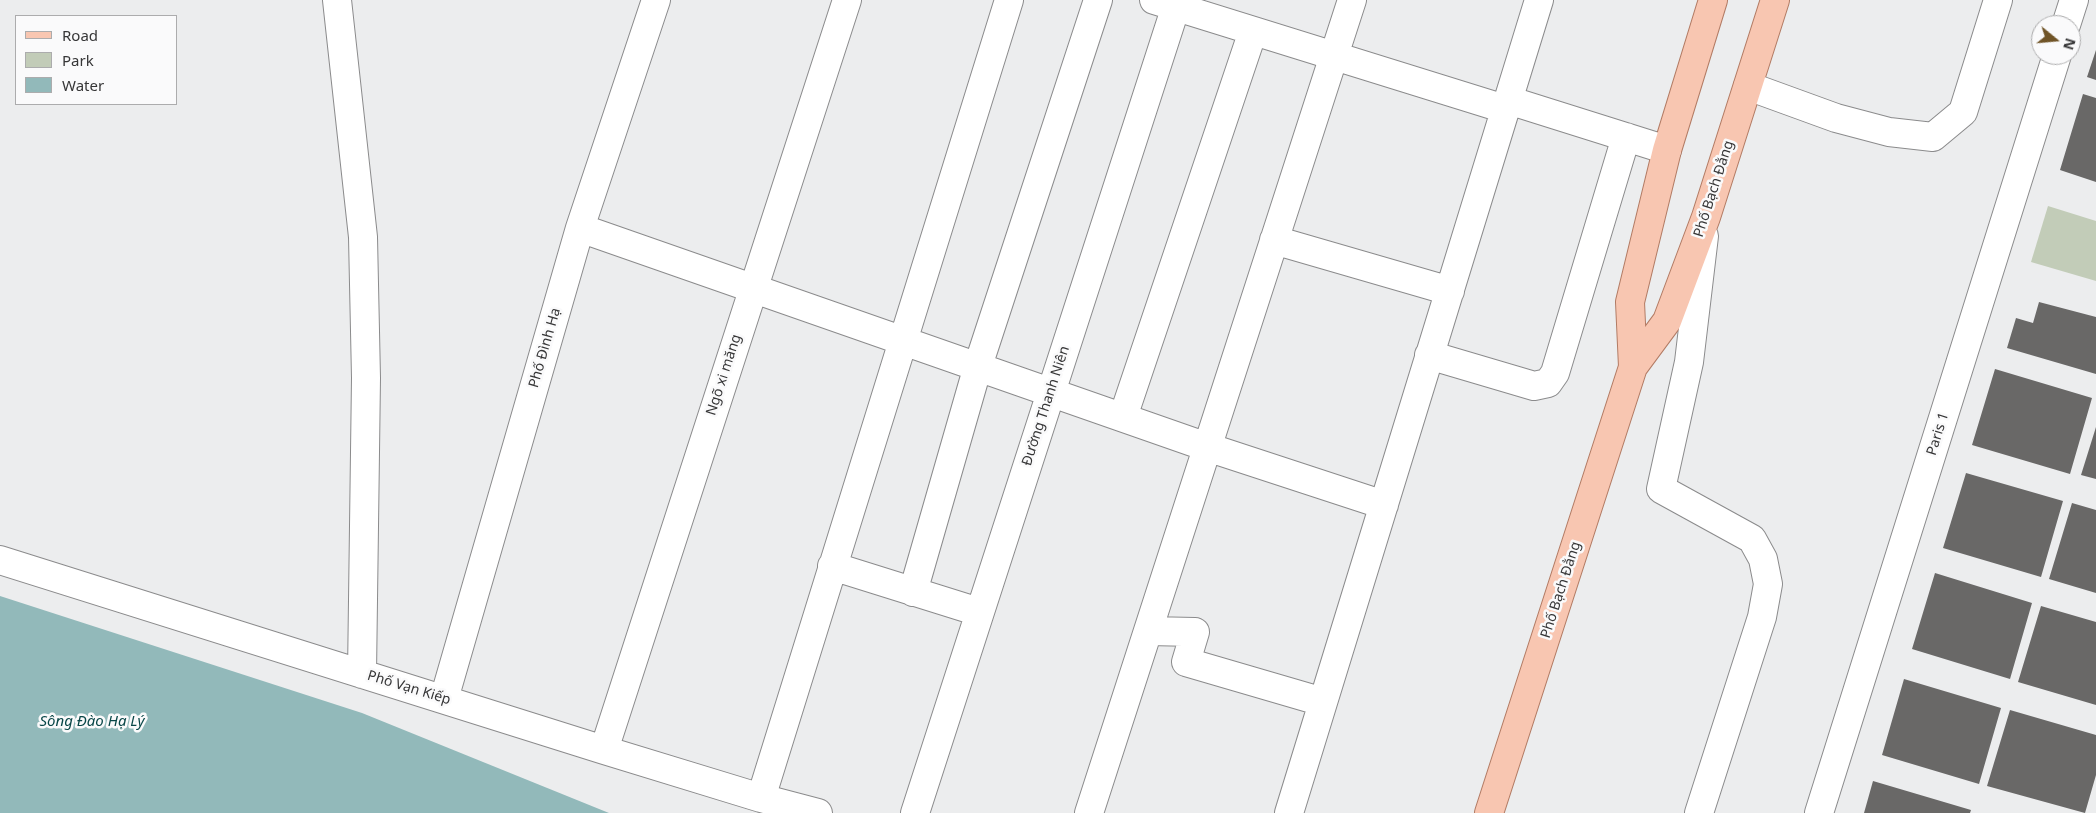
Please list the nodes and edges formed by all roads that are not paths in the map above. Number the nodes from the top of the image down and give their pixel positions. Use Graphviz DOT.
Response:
graph roads {
  1 [pos="336,0"];
  2 [pos="656,0"];
  3 [pos="846,0"];
  4 [pos="1009,0"];
  5 [pos="1098,0"];
  6 [pos="1352,0"];
  7 [pos="1539,0"];
  8 [pos="1712,0"];
  9 [pos="1775,0"];
  10 [pos="1998,0"];
  11 [pos="2074,0"];
  12 [pos="1169,2"];
  13 [pos="2069,15"];
  14 [pos="1252,31"];
  15 [pos="1334,56"];
  16 [pos="2054,65"];
  17 [pos="1748,86"];
  18 [pos="1507,104"];
  19 [pos="1626,137"];
  20 [pos="1666,150"];
  21 [pos="1706,217"];
  22 [pos="580,228"];
  23 [pos="1274,240"];
  24 [pos="752,287"];
  25 [pos="1450,291"];
  26 [pos="902,340"];
  27 [pos="1429,355"];
  28 [pos="978,366"];
  29 [pos="1633,367"];
  30 [pos="1051,391"];
  31 [pos="1123,417"];
  32 [pos="1207,447"];
  33 [pos="1384,505"];
  34 [pos="0,560"];
  35 [pos="832,566"];
  36 [pos="914,592"];
  37 [pos="979,612"];
  38 [pos="1148,631"];
  39 [pos="362,674"];
  40 [pos="444,699"];
  41 [pos="1324,702"];
  42 [pos="604,750"];
  43 [pos="761,798"];
  44 [pos="818,813"];
  45 [pos="915,813"];
  46 [pos="1089,813"];
  47 [pos="1289,813"];
  48 [pos="1489,813"];
  49 [pos="1699,813"];
  50 [pos="1819,813"];
  1 -- 39 [label="street"];
  2 -- 22 [label="street, Phố Đình Hạ"];
  3 -- 24 [label="street, Ngõ xi măng"];
  4 -- 26 [label="street"];
  5 -- 28 [label="street"];
  6 -- 15 [label="street"];
  7 -- 18 [label="street"];
  8 -- 20 [label="main road, Phố Bạch Đằng"];
  9 -- 17 [label="main road, Phố Bạch Đằng"];
  10 -- 17 [label="street"];
  11 -- 13 [label="street"];
  12 -- 14 [label="street"];
  12 -- 30 [label="street, Đường Thanh Niên"];
  14 -- 15 [label="street"];
  14 -- 31 [label="street"];
  15 -- 18 [label="street"];
  15 -- 23 [label="street"];
  16 -- 50 [label="street, Paris 1"];
  17 -- 21 [label="main road, Phố Bạch Đằng"];
  18 -- 19 [label="street"];
  18 -- 25 [label="street"];
  19 -- 20 [label="street"];
  19 -- 27 [label="street"];
  20 -- 29 [label="main road, Phố Bạch Đằng"];
  21 -- 29 [label="main road, Phố Bạch Đằng"];
  21 -- 49 [label="street"];
  22 -- 24 [label="street"];
  22 -- 40 [label="street, Phố Đình Hạ"];
  23 -- 25 [label="street"];
  23 -- 32 [label="street"];
  24 -- 26 [label="street"];
  24 -- 42 [label="street, Ngõ xi măng"];
  25 -- 27 [label="street"];
  26 -- 28 [label="street"];
  26 -- 35 [label="street"];
  27 -- 33 [label="street"];
  28 -- 30 [label="street"];
  28 -- 36 [label="street"];
  29 -- 48 [label="main road, Phố Bạch Đằng"];
  30 -- 31 [label="street"];
  30 -- 37 [label="street, Đường Thanh Niên"];
  31 -- 32 [label="street"];
  32 -- 33 [label="street"];
  32 -- 38 [label="street"];
  33 -- 41 [label="street"];
  34 -- 39 [label="street, Phố Vạn Kiếp"];
  35 -- 36 [label="street"];
  35 -- 43 [label="street"];
  36 -- 37 [label="street"];
  37 -- 45 [label="street, Đường Thanh Niên"];
  38 -- 41 [label="street"];
  38 -- 46 [label="street"];
  39 -- 40 [label="street, Phố Vạn Kiếp"];
  40 -- 42 [label="street, Phố Vạn Kiếp"];
  41 -- 47 [label="street"];
  42 -- 43 [label="street, Phố Vạn Kiếp"];
  43 -- 44 [label="street, Phố Vạn Kiếp"];
}
